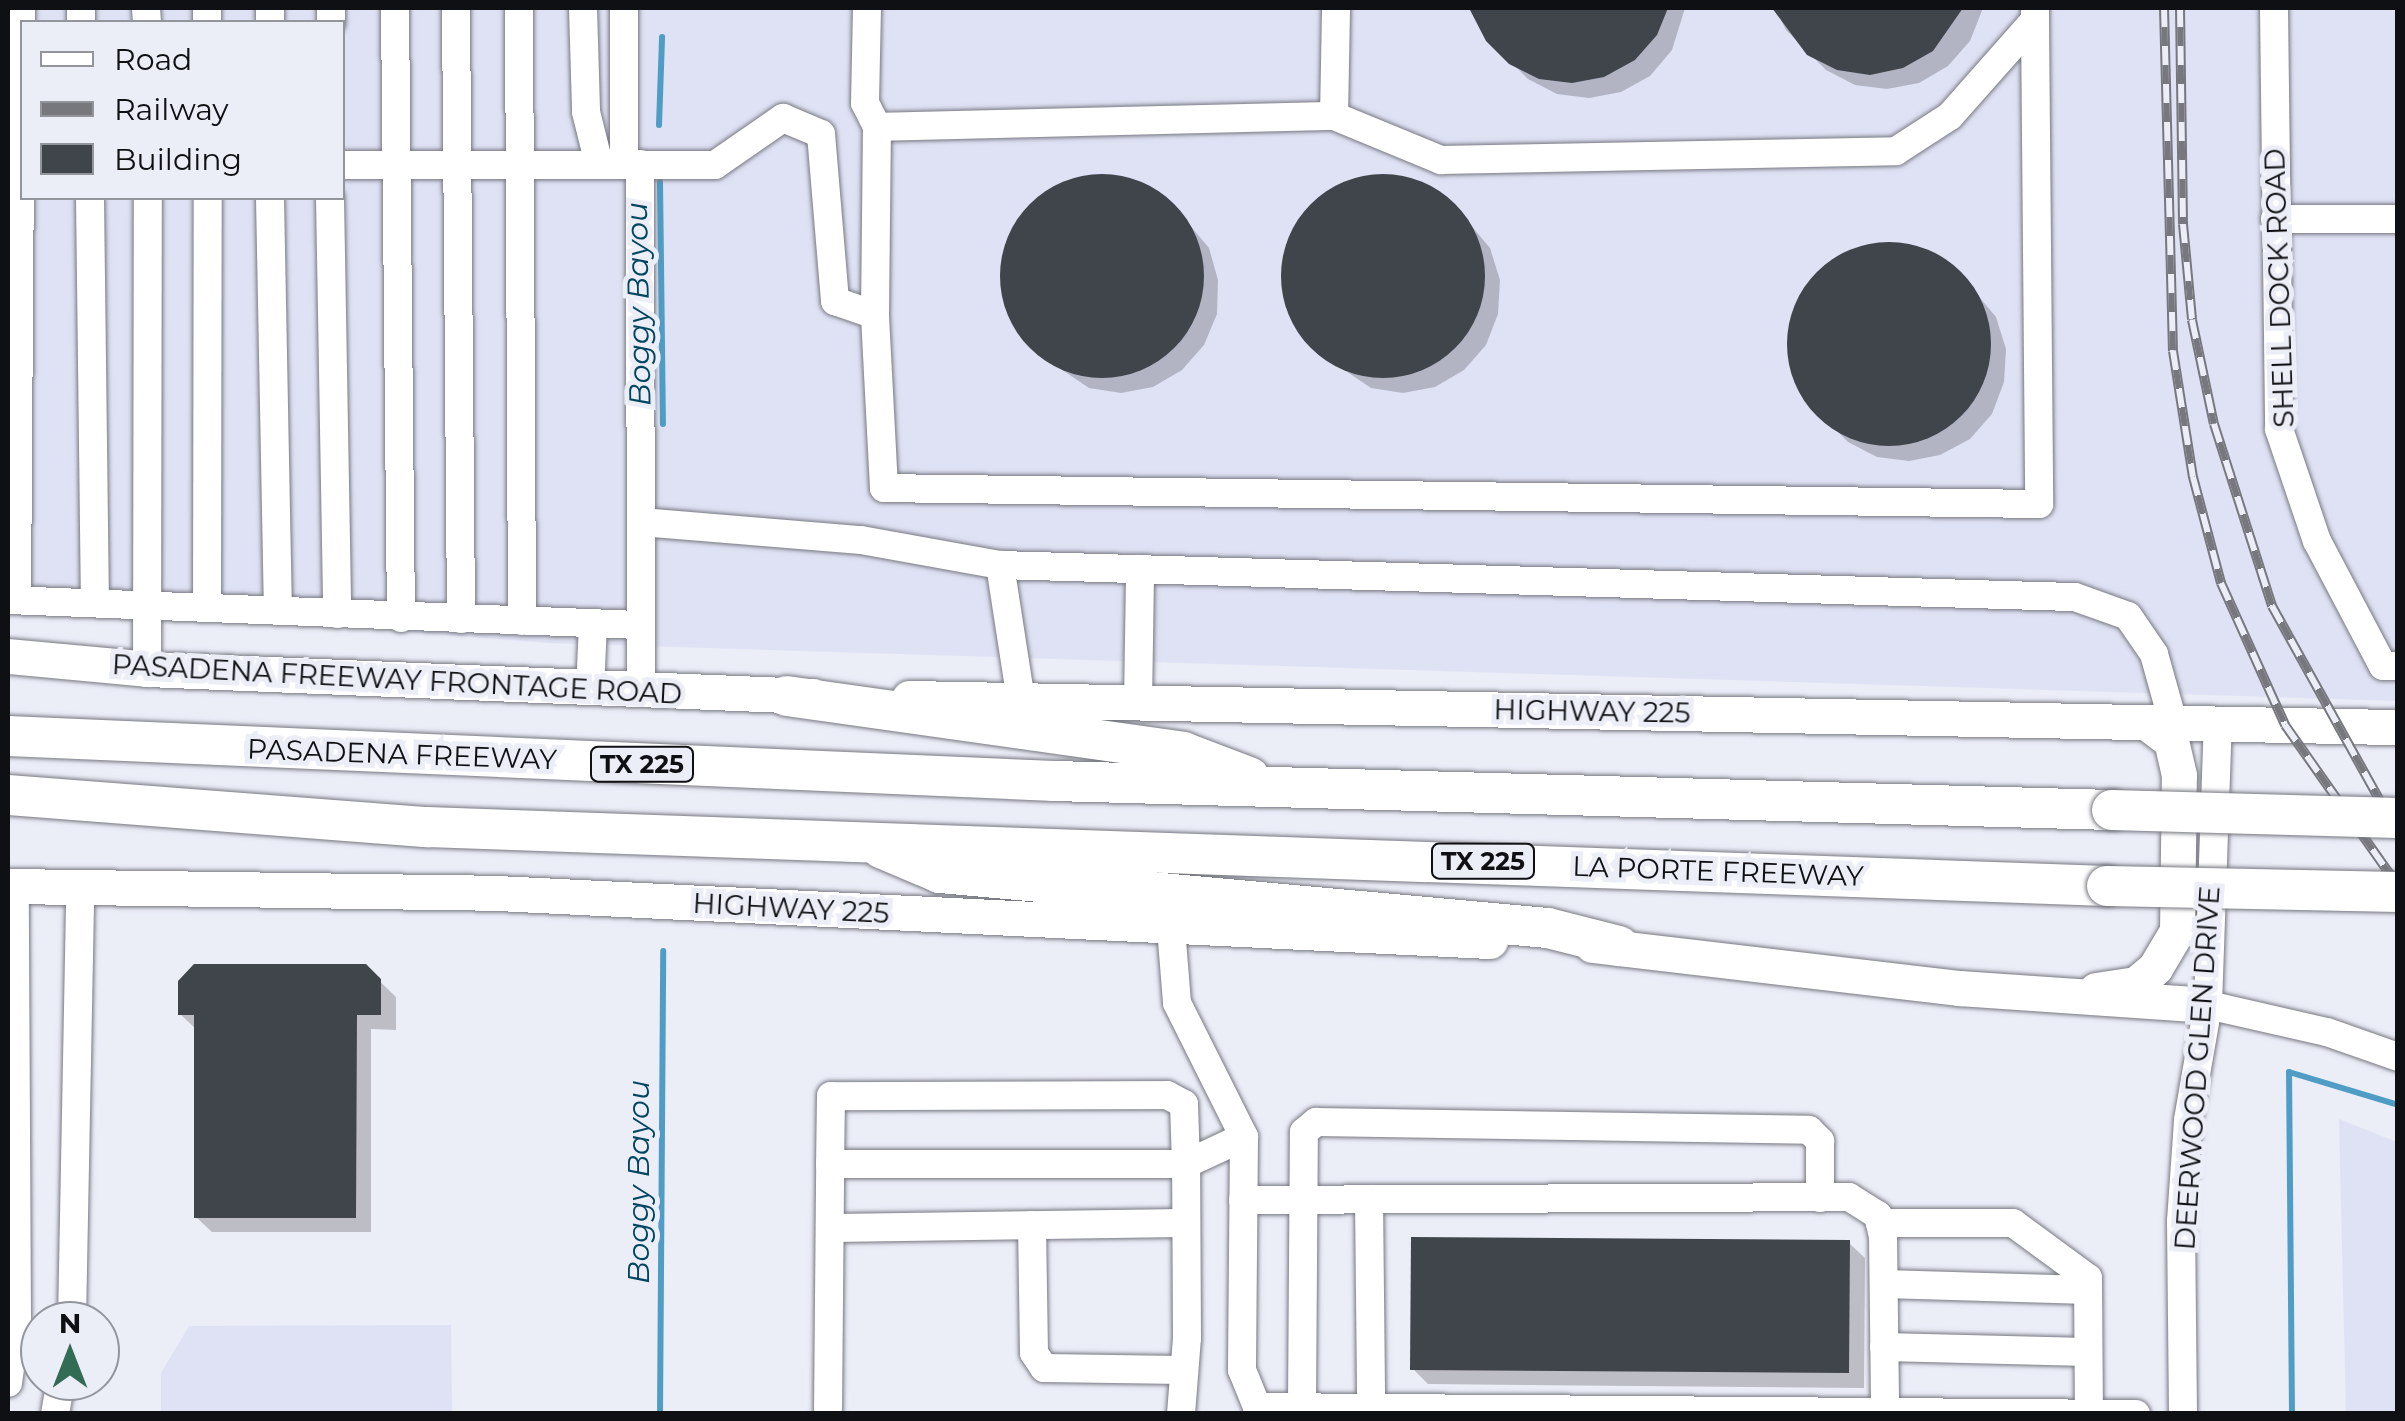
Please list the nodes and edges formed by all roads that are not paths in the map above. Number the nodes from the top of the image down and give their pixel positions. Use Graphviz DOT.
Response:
graph roads {
  1 [pos="395,8"];
  2 [pos="456,8"];
  3 [pos="519,8"];
  4 [pos="582,8"];
  5 [pos="624,8"];
  6 [pos="867,8"];
  7 [pos="1336,8"];
  8 [pos="2274,8"];
  9 [pos="2035,14"];
  10 [pos="1334,116"];
  11 [pos="877,127"];
  12 [pos="621,164"];
  13 [pos="395,165"];
  14 [pos="456,165"];
  15 [pos="519,165"];
  16 [pos="345,166"];
  17 [pos="21,200"];
  18 [pos="90,200"];
  19 [pos="148,200"];
  20 [pos="208,200"];
  21 [pos="270,200"];
  22 [pos="330,200"];
  23 [pos="2398,218"];
  24 [pos="2275,219"];
  25 [pos="875,314"];
  26 [pos="642,522"];
  27 [pos="1000,565"];
  28 [pos="1140,569"];
  29 [pos="12,600"];
  30 [pos="95,602"];
  31 [pos="150,604"];
  32 [pos="207,607"];
  33 [pos="278,611"];
  34 [pos="338,614"];
  35 [pos="402,618"];
  36 [pos="461,620"];
  37 [pos="522,621"];
  38 [pos="593,624"];
  39 [pos="640,625"];
  40 [pos="8,656"];
  41 [pos="2390,666"];
  42 [pos="147,669"];
  43 [pos="590,690"];
  44 [pos="642,693"];
  45 [pos="786,696"];
  46 [pos="1020,701"];
  47 [pos="1138,703"];
  48 [pos="2160,722"];
  49 [pos="2218,723"];
  50 [pos="2398,728"];
  51 [pos="8,736"];
  52 [pos="1276,788"];
  53 [pos="8,795"];
  54 [pos="2398,818"];
  55 [pos="858,838"];
  56 [pos="11,886"];
  57 [pos="80,889"];
  58 [pos="2398,892"];
  59 [pos="1172,928"];
  60 [pos="1619,946"];
  61 [pos="2050,996"];
  62 [pos="2208,1004"];
  63 [pos="2398,1057"];
  64 [pos="12,1096"];
  65 [pos="1244,1136"];
  66 [pos="830,1164"];
  67 [pos="1186,1164"];
  68 [pos="1820,1198"];
  69 [pos="1302,1199"];
  70 [pos="1370,1199"];
  71 [pos="1243,1200"];
  72 [pos="1880,1222"];
  73 [pos="1186,1223"];
  74 [pos="1032,1225"];
  75 [pos="830,1228"];
  76 [pos="1884,1284"];
  77 [pos="2088,1290"];
  78 [pos="20,1301"];
  79 [pos="72,1301"];
  80 [pos="20,1324"];
  81 [pos="1884,1347"];
  82 [pos="2088,1352"];
  83 [pos="1182,1370"];
  84 [pos="8,1383"];
  85 [pos="1371,1404"];
  86 [pos="1302,1406"];
  87 [pos="1258,1410"];
  88 [pos="1886,1412"];
  89 [pos="2089,1412"];
  90 [pos="828,1414"];
  91 [pos="1182,1414"];
  92 [pos="2136,1414"];
  93 [pos="2183,1414"];
  1 -- 13 [label="street"];
  2 -- 14 [label="street"];
  3 -- 15 [label="street"];
  4 -- 12 [label="street"];
  5 -- 12 [label="street"];
  6 -- 11 [label="street"];
  7 -- 10 [label="street"];
  8 -- 24 [label="street, SHELL DOCK ROAD"];
  9 -- 10 [label="street"];
  9 -- 25 [label="street"];
  10 -- 11 [label="street"];
  11 -- 25 [label="street"];
  12 -- 15 [label="street"];
  12 -- 25 [label="street"];
  12 -- 26 [label="street"];
  13 -- 14 [label="street"];
  13 -- 16 [label="street"];
  13 -- 35 [label="street"];
  14 -- 15 [label="street"];
  14 -- 36 [label="street"];
  15 -- 37 [label="street"];
  17 -- 29 [label="street"];
  18 -- 30 [label="street"];
  19 -- 31 [label="street"];
  20 -- 32 [label="street"];
  21 -- 33 [label="street"];
  22 -- 34 [label="street"];
  23 -- 24 [label="street"];
  24 -- 41 [label="street, SHELL DOCK ROAD"];
  26 -- 27 [label="street"];
  26 -- 39 [label="street"];
  27 -- 28 [label="street"];
  27 -- 46 [label="street"];
  28 -- 47 [label="street"];
  28 -- 48 [label="street"];
  29 -- 30 [label="street"];
  30 -- 31 [label="street"];
  31 -- 32 [label="street"];
  31 -- 42 [label="street"];
  32 -- 33 [label="street"];
  33 -- 34 [label="street"];
  34 -- 35 [label="street"];
  35 -- 36 [label="street"];
  36 -- 37 [label="street"];
  37 -- 38 [label="street"];
  38 -- 39 [label="street"];
  38 -- 43 [label="street"];
  39 -- 44 [label="street"];
  40 -- 42 [label="main road, PASADENA FREEWAY FRONTAGE ROAD"];
  42 -- 43 [label="main road, PASADENA FREEWAY FRONTAGE ROAD"];
  43 -- 44 [label="main road, PASADENA FREEWAY FRONTAGE ROAD"];
  44 -- 45 [label="main road, PASADENA FREEWAY FRONTAGE ROAD"];
  45 -- 46 [label="main road, HIGHWAY 225"];
  45 -- 52 [label="highway"];
  46 -- 47 [label="main road, HIGHWAY 225"];
  47 -- 48 [label="main road, HIGHWAY 225"];
  48 -- 49 [label="main road, HIGHWAY 225"];
  48 -- 61 [label="main road"];
  49 -- 50 [label="main road, HIGHWAY 225"];
  49 -- 62 [label="street, DEERWOOD GLEN DRIVE"];
  51 -- 52 [label="highway, PASADENA FREEWAY / TX 225"];
  52 -- 54 [label="highway, TX 225, bridge"];
  53 -- 55 [label="highway, TX 225"];
  55 -- 58 [label="highway, LA PORTE FREEWAY / TX 225, bridge"];
  55 -- 60 [label="highway"];
  56 -- 57 [label="main road"];
  56 -- 64 [label="street"];
  57 -- 59 [label="main road, HIGHWAY 225"];
  57 -- 79 [label="street"];
  59 -- 60 [label="main road, HIGHWAY 225"];
  59 -- 65 [label="street"];
  60 -- 61 [label="main road, HIGHWAY 225"];
  61 -- 62 [label="main road"];
  62 -- 63 [label="street"];
  62 -- 93 [label="street, DEERWOOD GLEN DRIVE"];
  64 -- 78 [label="street"];
  65 -- 67 [label="street"];
  65 -- 71 [label="street"];
  66 -- 67 [label="street"];
  66 -- 67 [label="street"];
  66 -- 75 [label="street"];
  67 -- 73 [label="street"];
  68 -- 69 [label="street"];
  68 -- 70 [label="street"];
  68 -- 72 [label="street"];
  69 -- 70 [label="street"];
  69 -- 71 [label="street"];
  69 -- 86 [label="street"];
  70 -- 85 [label="street"];
  71 -- 87 [label="street"];
  72 -- 76 [label="street"];
  72 -- 77 [label="street"];
  73 -- 74 [label="street"];
  73 -- 83 [label="street"];
  74 -- 75 [label="street"];
  74 -- 83 [label="street"];
  75 -- 90 [label="street"];
  76 -- 77 [label="street"];
  76 -- 81 [label="street"];
  77 -- 82 [label="street"];
  80 -- 84 [label="street"];
  81 -- 82 [label="street"];
  81 -- 88 [label="street"];
  82 -- 89 [label="street"];
  83 -- 91 [label="street"];
  85 -- 86 [label="street"];
  85 -- 88 [label="street"];
  86 -- 87 [label="street"];
  88 -- 89 [label="street"];
  89 -- 92 [label="street"];
}
